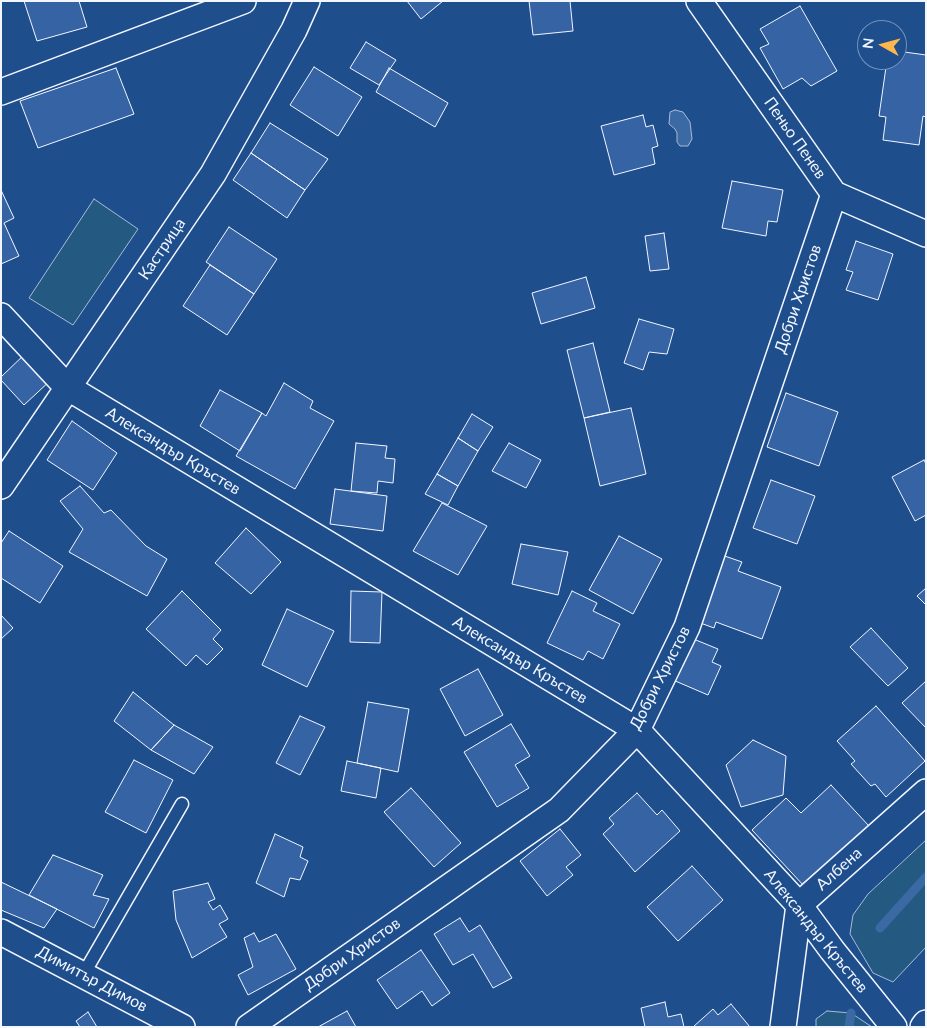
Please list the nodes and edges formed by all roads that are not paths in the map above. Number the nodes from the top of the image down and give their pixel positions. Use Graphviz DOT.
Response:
graph roads {
  1 [pos="243,1"];
  2 [pos="306,1"];
  3 [pos="699,1"];
  4 [pos="1,92"];
  5 [pos="834,194"];
  6 [pos="926,234"];
  7 [pos="1,316"];
  8 [pos="67,387"];
  9 [pos="1,486"];
  10 [pos="637,730"];
  11 [pos="926,792"];
  12 [pos="182,804"];
  13 [pos="799,905"];
  14 [pos="1,932"];
  15 [pos="83,975"];
  16 [pos="926,1022"];
  17 [pos="182,1027"];
  18 [pos="249,1027"];
  19 [pos="783,1027"];
  20 [pos="894,1027"];
  21 [pos="922,1027"];
  1 -- 4 [label="street"];
  2 -- 8 [label="street, Кастрица"];
  3 -- 5 [label="street, Пеньо Пенев"];
  5 -- 6 [label="street, Пеньо Пенев"];
  5 -- 10 [label="street, Добри Христов"];
  7 -- 8 [label="street, Александър Кръстев"];
  8 -- 9 [label="street, Кастрица"];
  8 -- 10 [label="street, Александър Кръстев"];
  10 -- 13 [label="street, Александър Кръстев"];
  10 -- 18 [label="street, Добри Христов"];
  11 -- 13 [label="street, Албена"];
  12 -- 15 [label="lane"];
  13 -- 19 [label="street"];
  13 -- 20 [label="street, Александър Кръстев"];
  14 -- 15 [label="street, Димитър Димов"];
  15 -- 17 [label="street, Димитър Димов"];
  16 -- 21 [label="street"];
}
